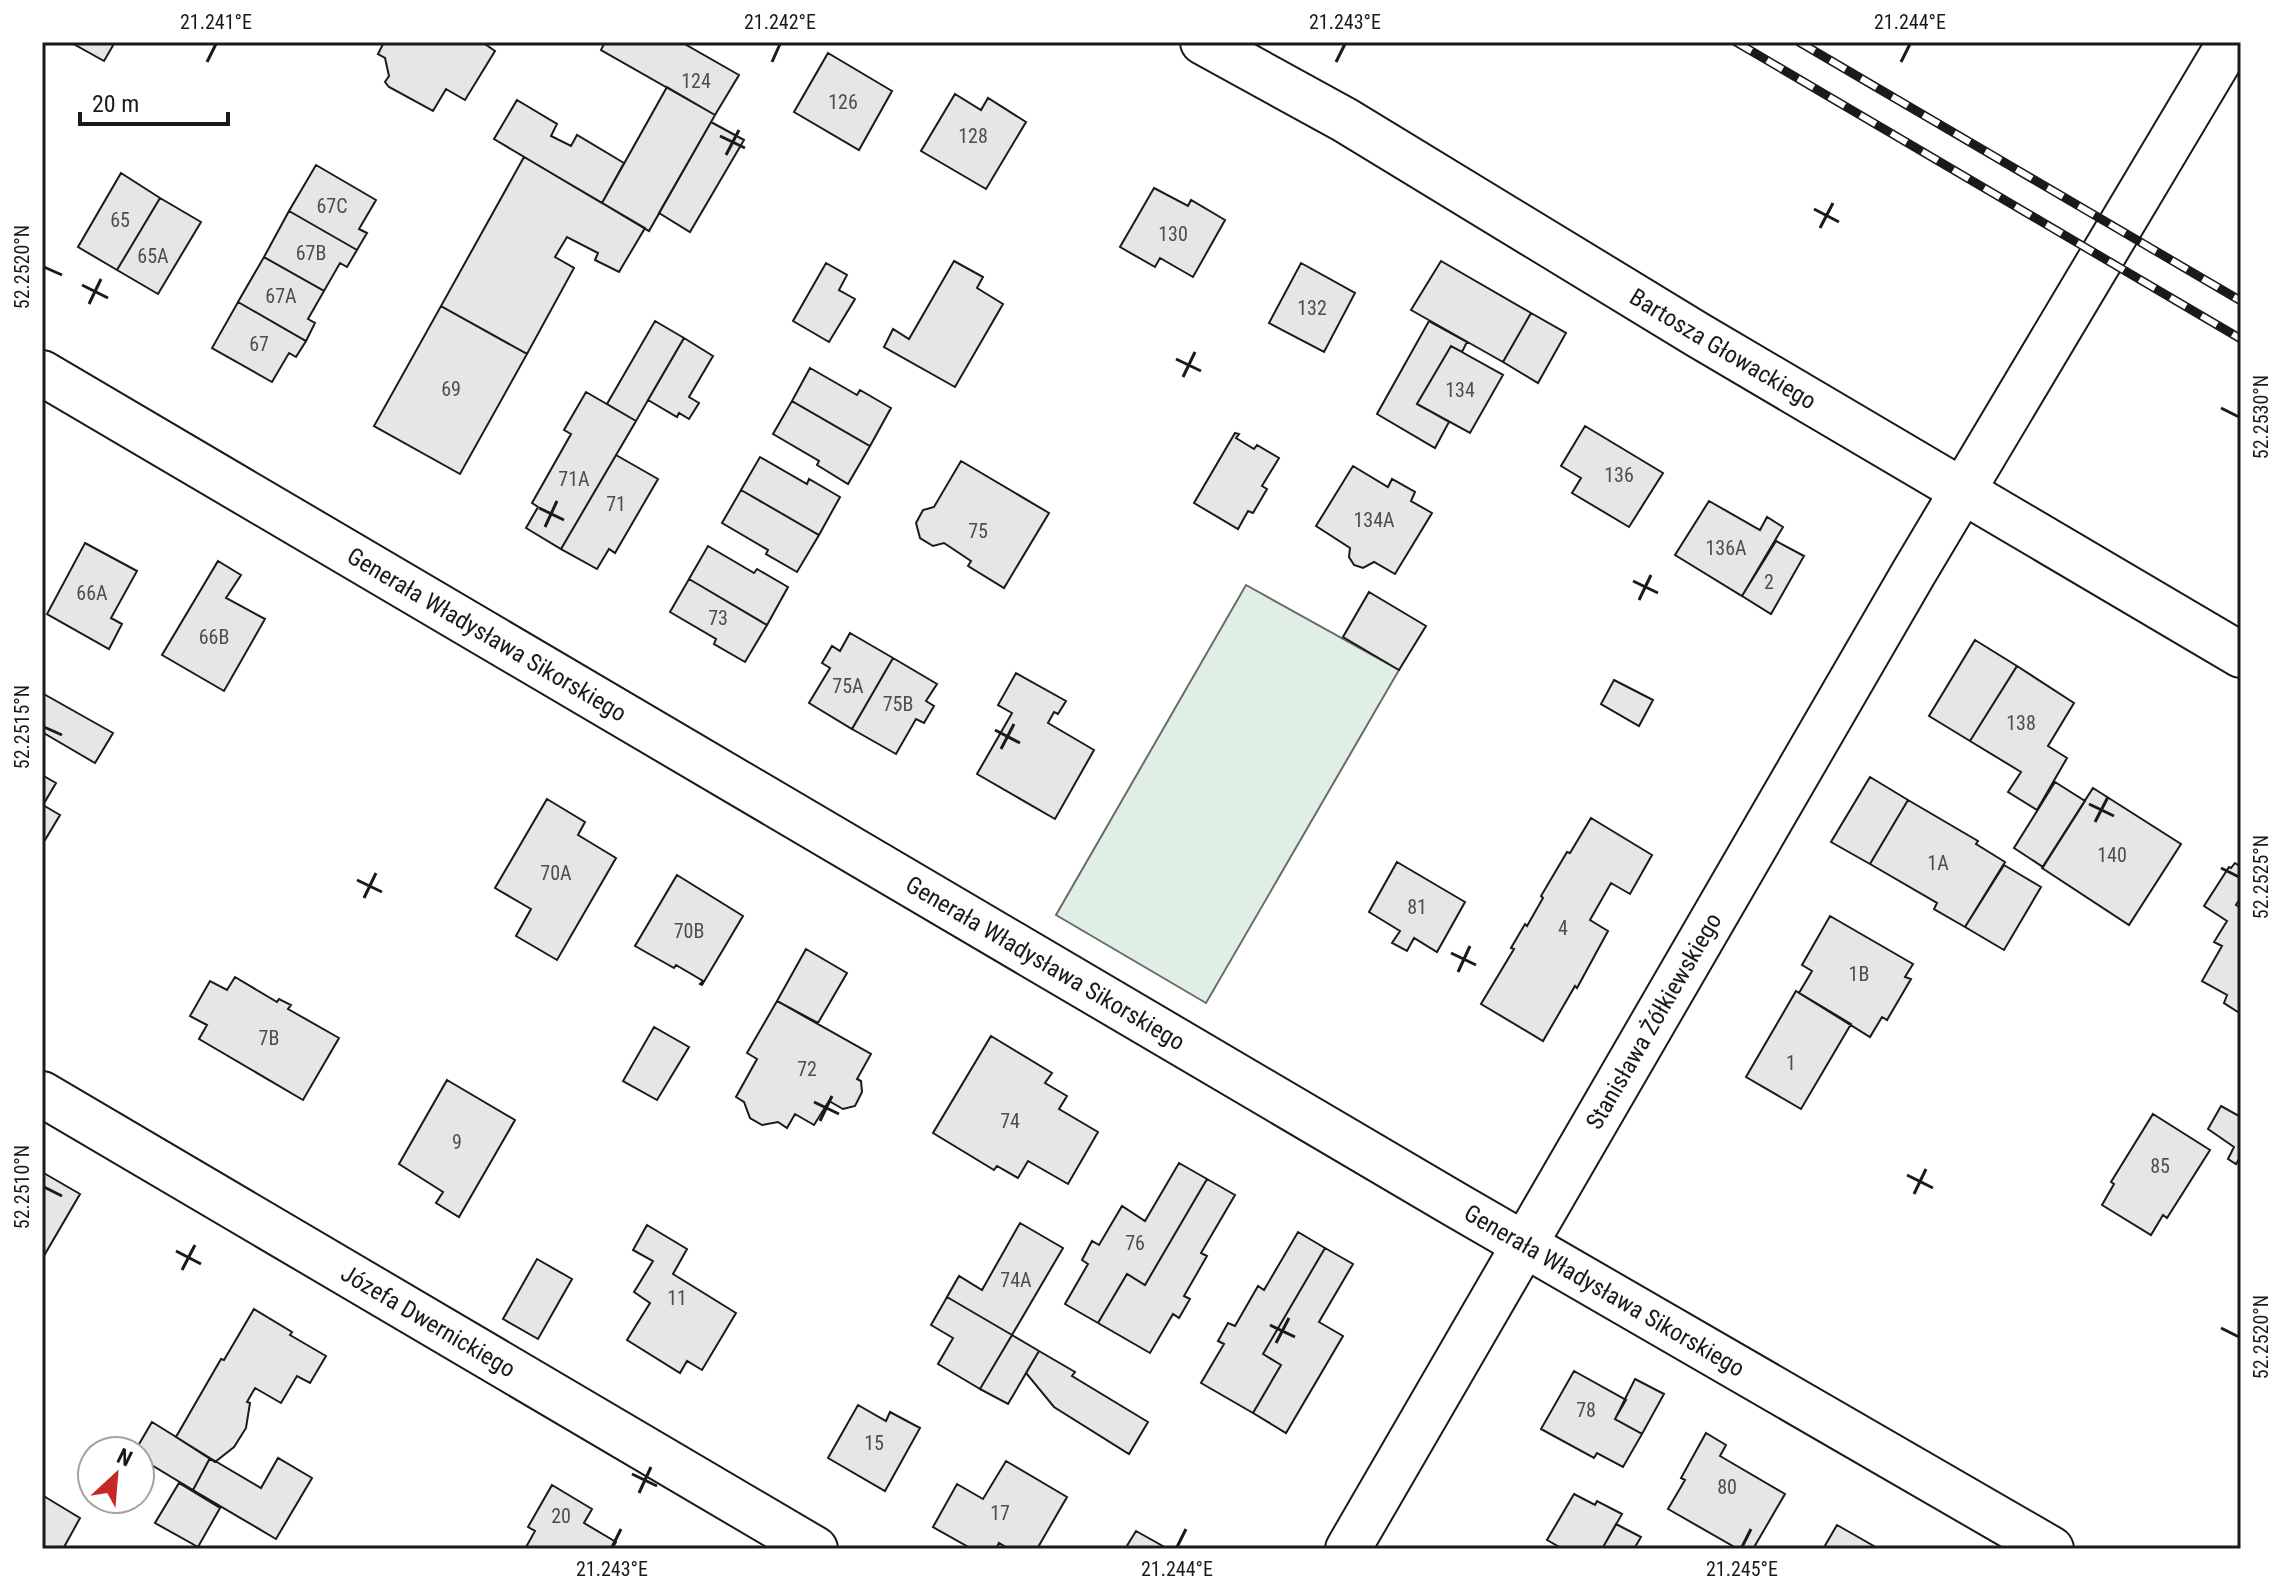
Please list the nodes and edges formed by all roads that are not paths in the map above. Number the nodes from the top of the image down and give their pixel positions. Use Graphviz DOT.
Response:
graph roads {
  1 [pos="1203,42"];
  2 [pos="2230,42"];
  3 [pos="42,373"];
  4 [pos="1962,493"];
  5 [pos="2241,655"];
  6 [pos="42,1094"];
  7 [pos="1525,1245"];
  8 [pos="815,1549"];
  9 [pos="1348,1549"];
  10 [pos="2051,1549"];
  1 -- 4 [label="street, Bartosza Głowackiego"];
  2 -- 4 [label="street, Stanisława Żółkiewskiego"];
  3 -- 7 [label="street, Generała Władysława Sikorskiego"];
  4 -- 5 [label="street, Bartosza Głowackiego"];
  4 -- 7 [label="street, Stanisława Żółkiewskiego"];
  6 -- 8 [label="street, Józefa Dwernickiego"];
  7 -- 9 [label="street, Stanisława Żółkiewskiego"];
  7 -- 10 [label="street, Generała Władysława Sikorskiego"];
}
